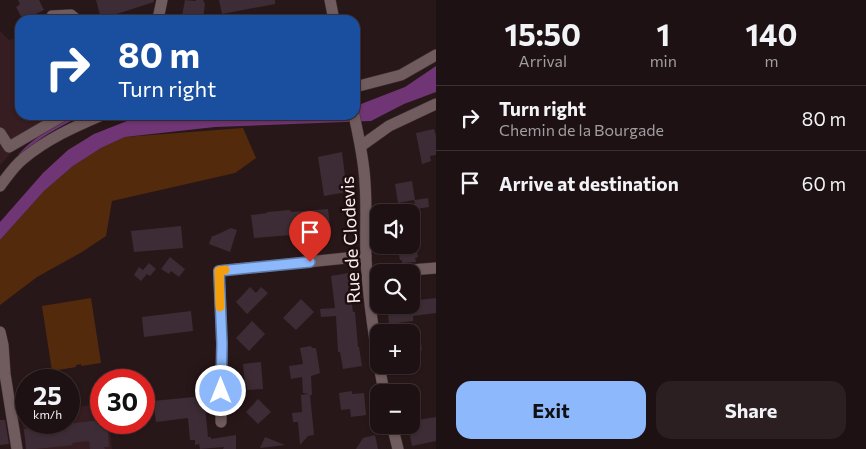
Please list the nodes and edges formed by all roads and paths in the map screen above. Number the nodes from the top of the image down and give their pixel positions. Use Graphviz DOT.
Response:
graph roads {
  1 [pos="162,0"];
  2 [pos="330,0"];
  3 [pos="159,15"];
  4 [pos="333,15"];
  5 [pos="436,56"];
  6 [pos="360,86"];
  7 [pos="436,104"];
  8 [pos="55,120"];
  9 [pos="91,120"];
  10 [pos="355,120"];
  11 [pos="0,133"];
  12 [pos="361,146"];
  13 [pos="0,186"];
  14 [pos="366,256"];
  15 [pos="370,266"];
  16 [pos="436,268"];
  17 [pos="420,269"];
  18 [pos="0,332"];
  19 [pos="221,422"];
  20 [pos="394,434"];
  21 [pos="16,449"];
  22 [pos="398,449"];
  1 -- 3 [label="street"];
  2 -- 4 [label="street"];
  5 -- 6 [label="street"];
  7 -- 12 [label="street"];
  8 -- 11 [label="street"];
  9 -- 13 [label="street"];
  10 -- 12 [label="street, Rue de Clodevis"];
  12 -- 14 [label="street, Rue de Clodevis"];
  14 -- 15 [label="street, Rue de Clodevis"];
  14 -- 19 [label="street"];
  16 -- 17 [label="street"];
  18 -- 21 [label="street"];
  20 -- 22 [label="street"];
}
